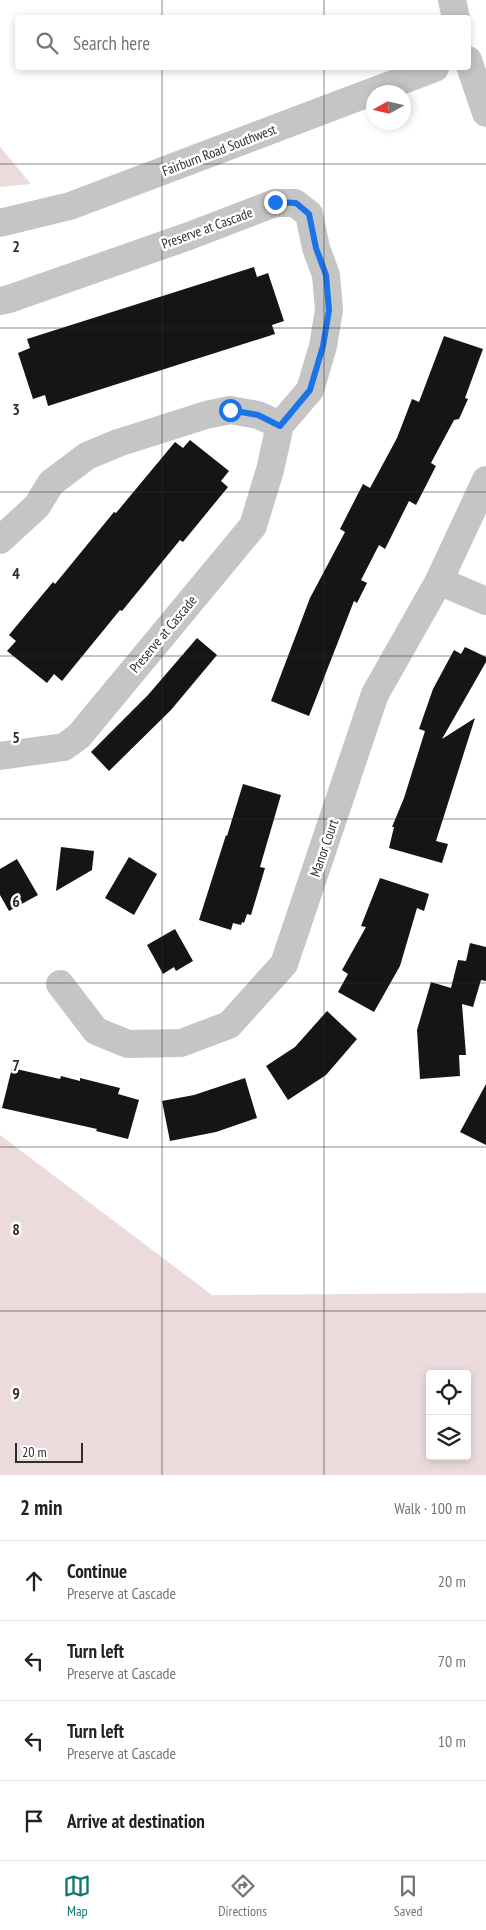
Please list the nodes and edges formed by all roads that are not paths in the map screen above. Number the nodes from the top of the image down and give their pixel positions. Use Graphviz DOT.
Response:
graph roads {
  1 [pos="452,0"];
  2 [pos="455,15"];
  3 [pos="486,49"];
  4 [pos="471,54"];
  5 [pos="471,69"];
  6 [pos="430,70"];
  7 [pos="486,113"];
  8 [pos="0,224"];
  9 [pos="0,301"];
  10 [pos="280,426"];
  11 [pos="486,480"];
  12 [pos="0,540"];
  13 [pos="439,581"];
  14 [pos="486,601"];
  15 [pos="0,756"];
  16 [pos="60,984"];
  1 -- 2 [label="street"];
  3 -- 4 [label="street"];
  5 -- 7 [label="street"];
  6 -- 8 [label="street, Fairburn Road Southwest"];
  9 -- 10 [label="street, Preserve at Cascade"];
  10 -- 12 [label="street"];
  10 -- 15 [label="street, Preserve at Cascade"];
  11 -- 13 [label="street, Manor Court"];
  13 -- 14 [label="street"];
  13 -- 16 [label="street, Manor Court"];
}
